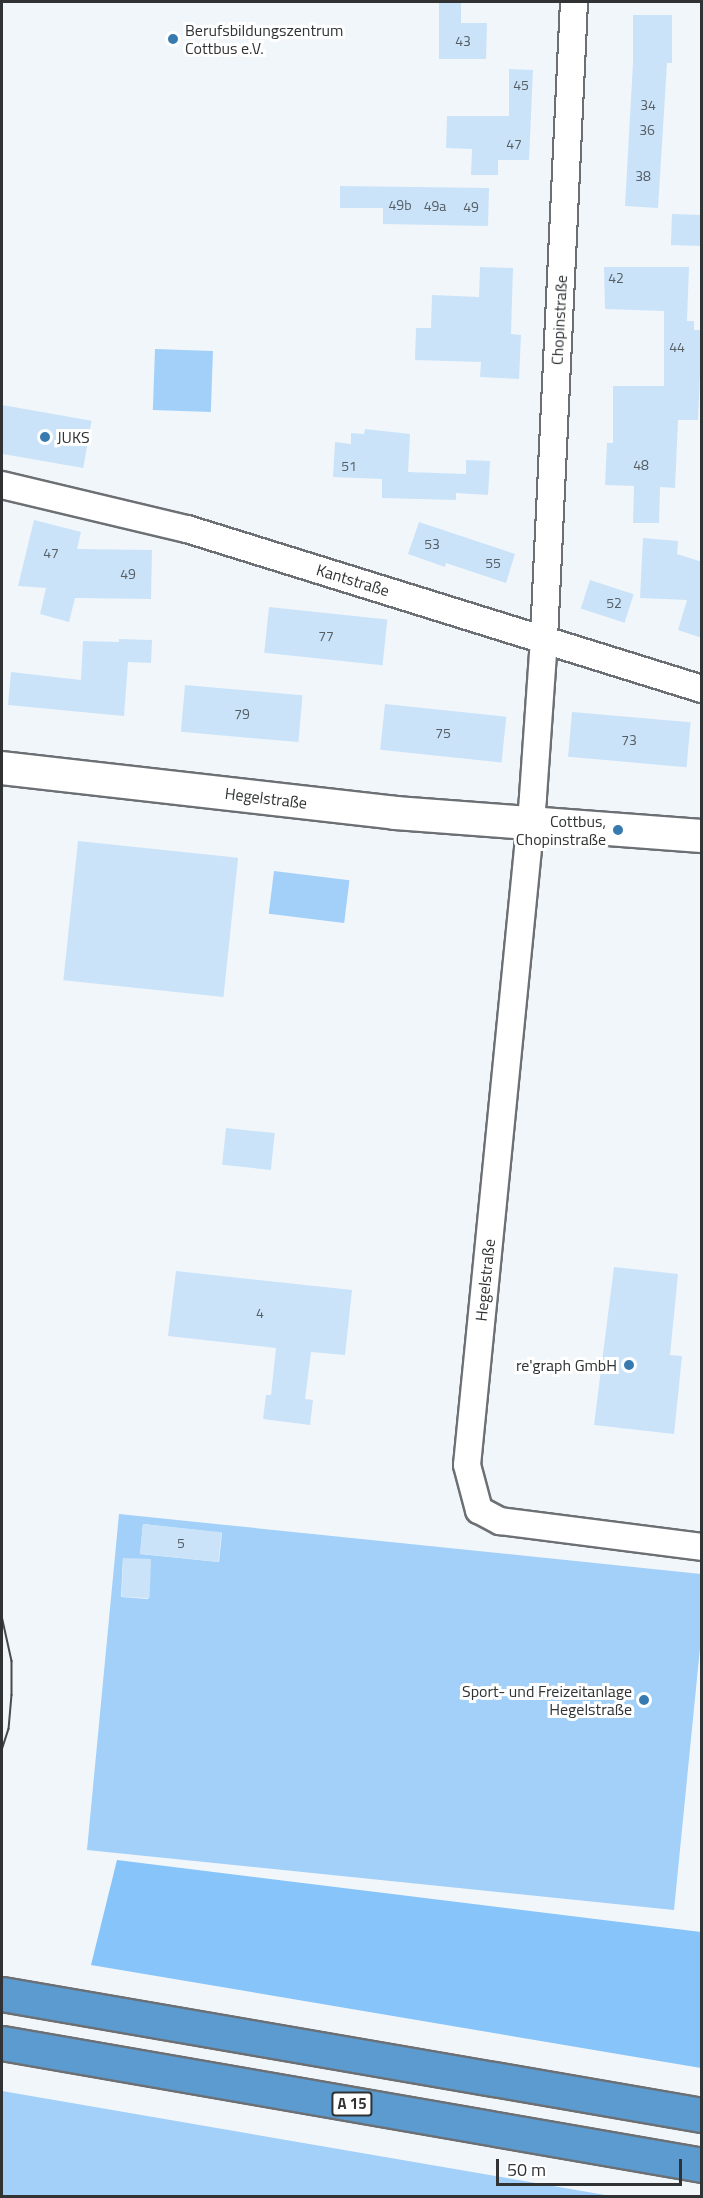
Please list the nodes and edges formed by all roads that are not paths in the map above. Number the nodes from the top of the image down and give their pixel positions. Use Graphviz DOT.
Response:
graph roads {
  1 [pos="574,2"];
  2 [pos="2,485"];
  3 [pos="544,639"];
  4 [pos="702,689"];
  5 [pos="2,768"];
  6 [pos="531,823"];
  7 [pos="702,836"];
  8 [pos="702,1547"];
  9 [pos="2,1994"];
  10 [pos="2,2043"];
  11 [pos="702,2115"];
  12 [pos="702,2165"];
  1 -- 3 [label="street, Chopinstraße"];
  2 -- 3 [label="street, Kantstraße"];
  3 -- 4 [label="street, Kantstraße"];
  3 -- 6 [label="street, Hegelstraße"];
  5 -- 6 [label="street, Hegelstraße"];
  6 -- 7 [label="street, Hegelstraße"];
  6 -- 8 [label="street, Hegelstraße"];
  9 -- 11 [label="highway"];
  10 -- 12 [label="highway, A 15"];
}
